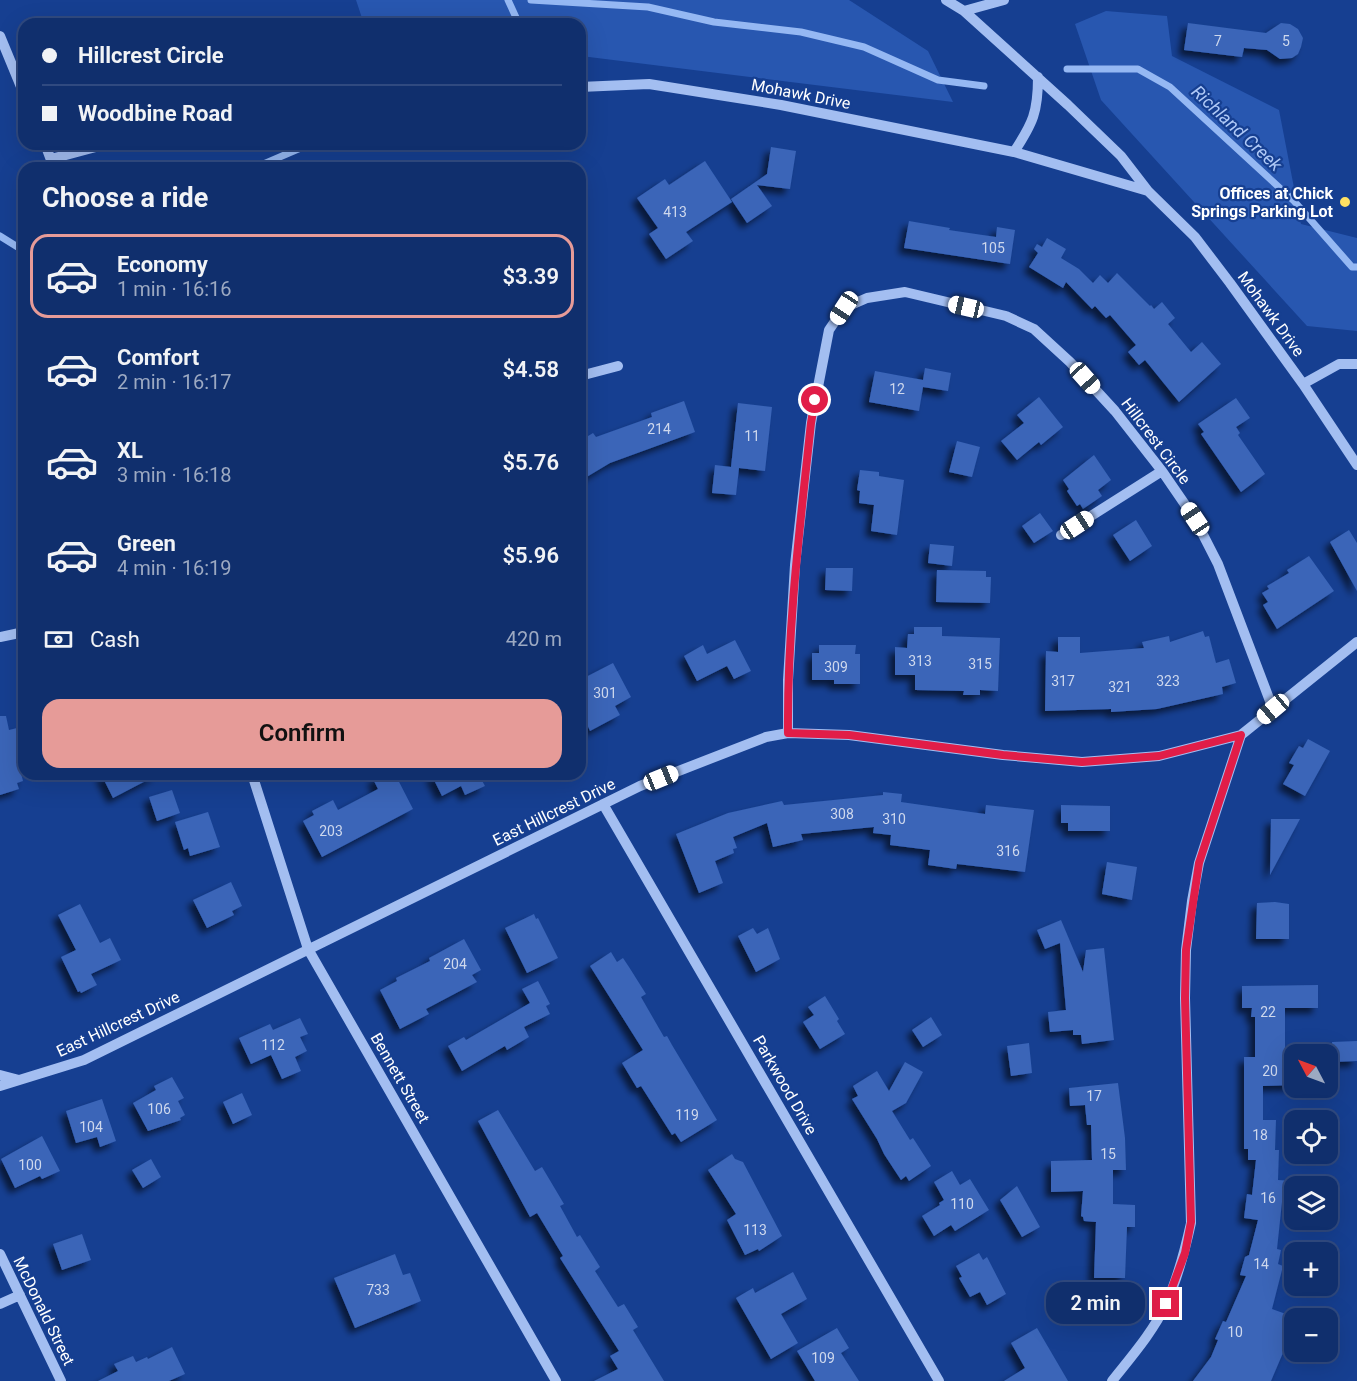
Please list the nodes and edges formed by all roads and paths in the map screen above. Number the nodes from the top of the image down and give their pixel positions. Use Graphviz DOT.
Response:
graph roads {
  1 [pos="945,0"];
  2 [pos="1004,0"];
  3 [pos="964,11"];
  4 [pos="0,36"];
  5 [pos="1038,77"];
  6 [pos="18,80"];
  7 [pos="586,87"];
  8 [pos="91,150"];
  9 [pos="1014,152"];
  10 [pos="58,162"];
  11 [pos="1148,191"];
  12 [pos="1357,364"];
  13 [pos="618,366"];
  14 [pos="586,374"];
  15 [pos="1303,384"];
  16 [pos="1357,465"];
  17 [pos="1162,471"];
  18 [pos="1061,535"];
  19 [pos="18,633"];
  20 [pos="0,637"];
  21 [pos="1357,642"];
  22 [pos="1273,709"];
  23 [pos="788,733"];
  24 [pos="1241,735"];
  25 [pos="254,780"];
  26 [pos="603,804"];
  27 [pos="308,950"];
  28 [pos="0,1075"];
  29 [pos="20,1080"];
  30 [pos="0,1086"];
  31 [pos="0,1254"];
  32 [pos="20,1295"];
  33 [pos="0,1304"];
  34 [pos="61,1381"];
  35 [pos="556,1381"];
  36 [pos="939,1381"];
  37 [pos="1112,1381"];
  1 -- 3 [label="street, Mohawk Drive"];
  2 -- 3 [label="street"];
  3 -- 5 [label="street, Mohawk Drive"];
  4 -- 6 [label="street"];
  5 -- 9 [label="street"];
  5 -- 11 [label="street, Mohawk Drive"];
  7 -- 9 [label="street, Mohawk Drive"];
  8 -- 10 [label="street"];
  9 -- 11 [label="street, Mohawk Drive"];
  11 -- 15 [label="street, Mohawk Drive"];
  12 -- 15 [label="street"];
  13 -- 14 [label="street"];
  15 -- 16 [label="street, Mohawk Drive"];
  17 -- 18 [label="street"];
  17 -- 22 [label="street, Hillcrest Circle"];
  17 -- 23 [label="street, Hillcrest Circle"];
  19 -- 20 [label="street"];
  21 -- 22 [label="street, East Hillcrest Drive"];
  22 -- 24 [label="street, East Hillcrest Drive"];
  23 -- 24 [label="street, East Hillcrest Drive"];
  23 -- 26 [label="street, East Hillcrest Drive"];
  24 -- 37 [label="street"];
  25 -- 27 [label="street, Bennett Street"];
  26 -- 27 [label="street, East Hillcrest Drive"];
  26 -- 36 [label="street, Parkwood Drive"];
  27 -- 29 [label="street, East Hillcrest Drive"];
  27 -- 35 [label="street, Bennett Street"];
  28 -- 29 [label="street"];
  29 -- 30 [label="street, East Hillcrest Drive"];
  31 -- 32 [label="street, McDonald Street"];
  32 -- 33 [label="street"];
  32 -- 34 [label="street, McDonald Street"];
}
